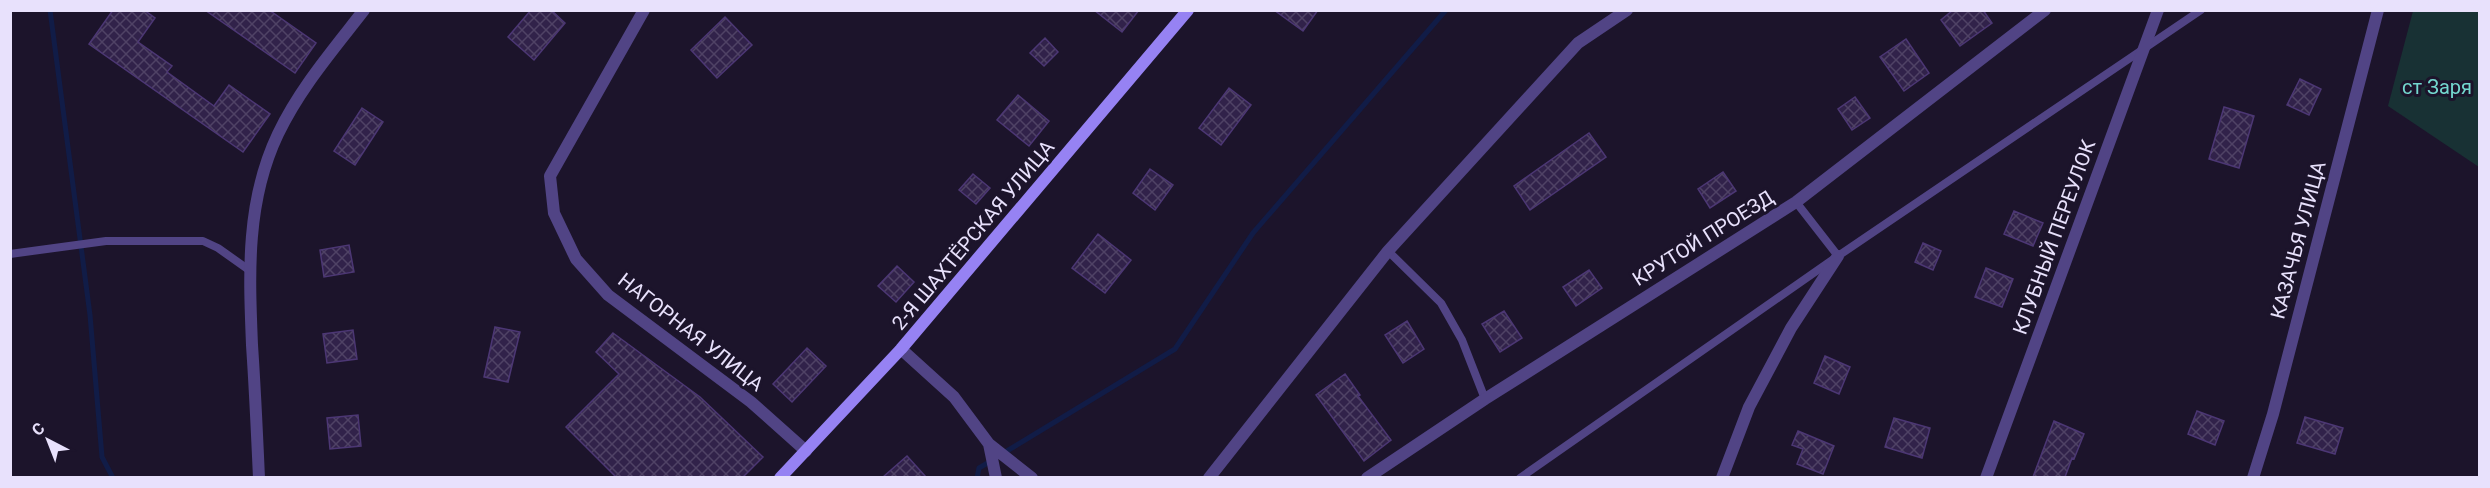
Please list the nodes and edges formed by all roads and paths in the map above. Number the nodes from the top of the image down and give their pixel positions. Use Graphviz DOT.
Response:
graph roads {
  1 [pos="364,10"];
  2 [pos="644,10"];
  3 [pos="1188,10"];
  4 [pos="1627,10"];
  5 [pos="2045,10"];
  6 [pos="2158,10"];
  7 [pos="2202,10"];
  8 [pos="2378,10"];
  9 [pos="2144,49"];
  10 [pos="1796,201"];
  11 [pos="1388,251"];
  12 [pos="10,254"];
  13 [pos="1838,256"];
  14 [pos="249,270"];
  15 [pos="901,349"];
  16 [pos="1485,399"];
  17 [pos="989,444"];
  18 [pos="806,451"];
  19 [pos="259,477"];
  20 [pos="780,477"];
  21 [pos="996,477"];
  22 [pos="1032,477"];
  23 [pos="1209,477"];
  24 [pos="1367,477"];
  25 [pos="1520,477"];
  26 [pos="1722,477"];
  27 [pos="1986,477"];
  28 [pos="2253,477"];
  1 -- 14 [label="street"];
  2 -- 18 [label="street, НАГОРНАЯ УЛИЦА"];
  3 -- 15 [label="main road, 2-Я ШАХТЁРСКАЯ УЛИЦА"];
  4 -- 11 [label="street"];
  5 -- 10 [label="street, КРУТОЙ ПРОЕЗД"];
  6 -- 9 [label="street, КЛУБНЫЙ ПЕРЕУЛОК"];
  7 -- 9 [label="lane"];
  8 -- 28 [label="street, КАЗАЧЬЯ УЛИЦА"];
  9 -- 13 [label="lane"];
  9 -- 27 [label="street, КЛУБНЫЙ ПЕРЕУЛОК"];
  10 -- 13 [label="lane"];
  10 -- 16 [label="street, КРУТОЙ ПРОЕЗД"];
  11 -- 16 [label="lane"];
  11 -- 23 [label="street"];
  12 -- 14 [label="lane"];
  13 -- 25 [label="lane"];
  13 -- 26 [label="street"];
  14 -- 19 [label="street"];
  15 -- 17 [label="street"];
  15 -- 18 [label="main road, 2-Я ШАХТЁРСКАЯ УЛИЦА"];
  16 -- 24 [label="street, КРУТОЙ ПРОЕЗД"];
  17 -- 21 [label="street"];
  17 -- 22 [label="street"];
  18 -- 20 [label="main road, 2-Я ШАХТЁРСКАЯ УЛИЦА"];
}
